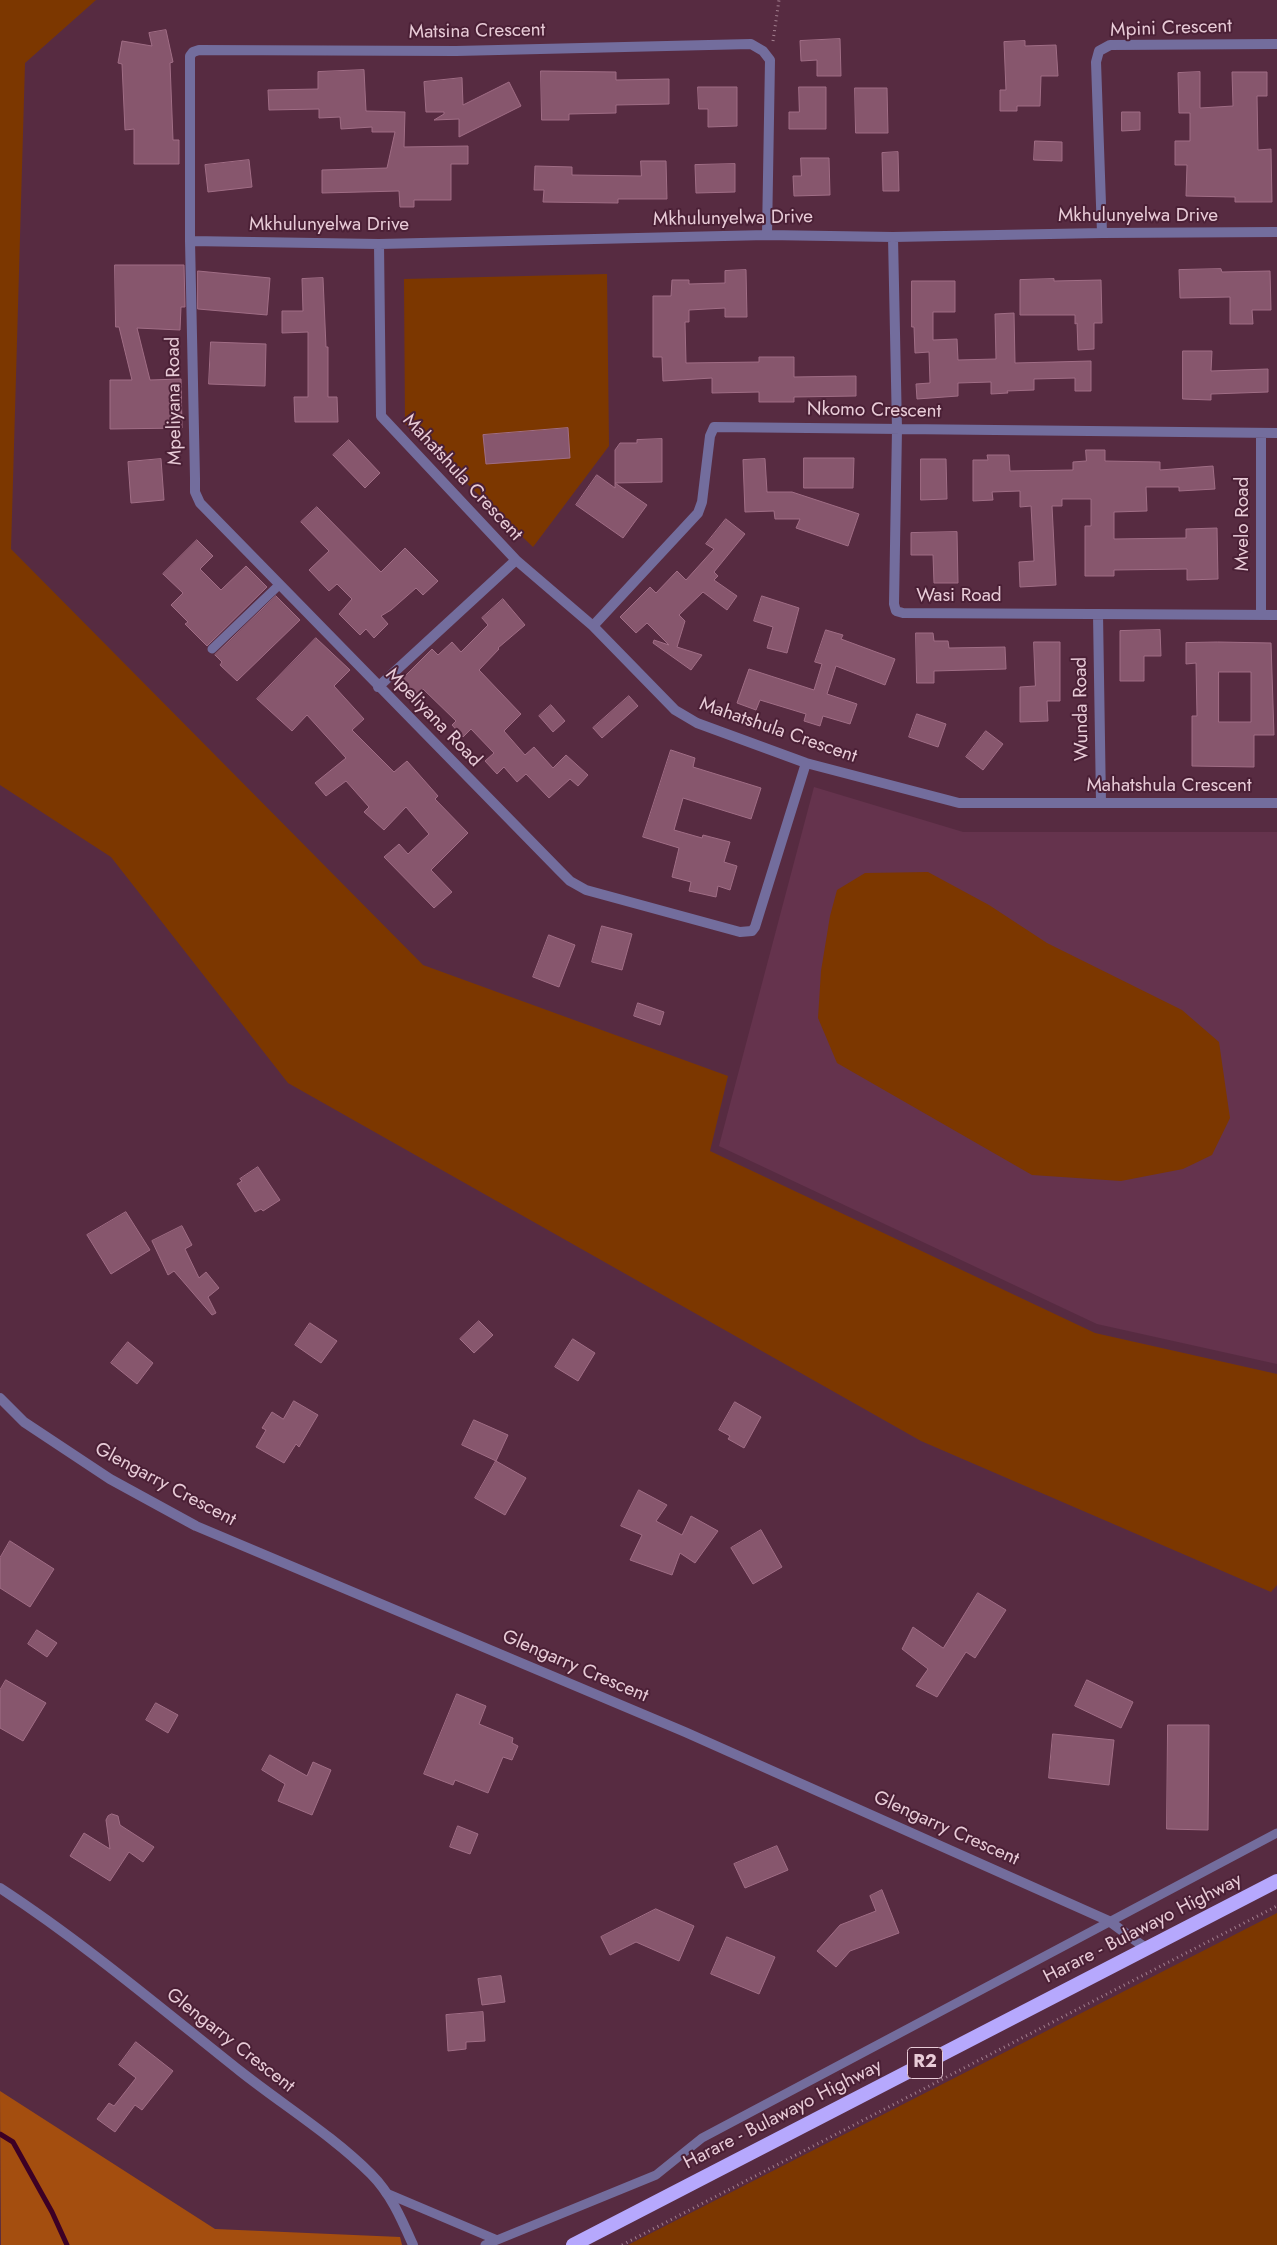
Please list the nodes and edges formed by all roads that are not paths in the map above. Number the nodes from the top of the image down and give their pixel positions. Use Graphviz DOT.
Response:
graph roads {
  1 [pos="1277,44"];
  2 [pos="1277,232"];
  3 [pos="1102,233"];
  4 [pos="767,235"];
  5 [pos="893,237"];
  6 [pos="190,241"];
  7 [pos="379,244"];
  8 [pos="897,429"];
  9 [pos="1261,433"];
  10 [pos="1277,433"];
  11 [pos="516,560"];
  12 [pos="279,585"];
  13 [pos="1098,614"];
  14 [pos="1261,614"];
  15 [pos="1277,614"];
  16 [pos="593,626"];
  17 [pos="212,649"];
  18 [pos="378,687"];
  19 [pos="806,763"];
  20 [pos="1277,802"];
  21 [pos="1101,803"];
  22 [pos="0,1398"];
  23 [pos="1277,1833"];
  24 [pos="1277,1881"];
  25 [pos="0,1888"];
  26 [pos="1110,1921"];
  27 [pos="1147,1948"];
  28 [pos="386,2193"];
  29 [pos="496,2240"];
  30 [pos="413,2245"];
  31 [pos="485,2245"];
  32 [pos="573,2245"];
  1 -- 3 [label="street, Mpini Crescent"];
  2 -- 3 [label="street, Mkhulunyelwa Drive"];
  3 -- 5 [label="street, Mkhulunyelwa Drive"];
  4 -- 5 [label="street, Mkhulunyelwa Drive"];
  4 -- 6 [label="street, Matsina Crescent"];
  4 -- 7 [label="street, Mkhulunyelwa Drive"];
  5 -- 8 [label="street, Wasi Road"];
  6 -- 7 [label="street, Mkhulunyelwa Drive"];
  6 -- 12 [label="street, Mpeliyana Road"];
  7 -- 11 [label="street, Mahatshula Crescent"];
  8 -- 9 [label="street, Nkomo Crescent"];
  8 -- 13 [label="street, Wasi Road"];
  8 -- 16 [label="street, Nkomo Crescent"];
  9 -- 10 [label="street, Nkomo Crescent"];
  9 -- 14 [label="street, Mvelo Road"];
  11 -- 16 [label="street, Mahatshula Crescent"];
  11 -- 18 [label="street"];
  12 -- 17 [label="lane"];
  12 -- 18 [label="street, Mpeliyana Road"];
  13 -- 14 [label="street, Wasi Road"];
  13 -- 21 [label="street, Wunda Road"];
  14 -- 15 [label="street, Wasi Road"];
  16 -- 19 [label="street, Mahatshula Crescent"];
  18 -- 19 [label="street, Mpeliyana Road"];
  19 -- 21 [label="street, Mahatshula Crescent"];
  20 -- 21 [label="street, Mahatshula Crescent"];
  22 -- 26 [label="street, Glengarry Crescent"];
  23 -- 26 [label="lane"];
  24 -- 27 [label="highway, Harare - Bulawayo Highway / R2"];
  25 -- 28 [label="street, Glengarry Crescent"];
  26 -- 27 [label="street, Glengarry Crescent"];
  26 -- 29 [label="lane"];
  27 -- 32 [label="highway, Harare - Bulawayo Highway / R2"];
  28 -- 29 [label="lane"];
  28 -- 30 [label="street, Glengarry Crescent"];
  29 -- 31 [label="lane"];
}
